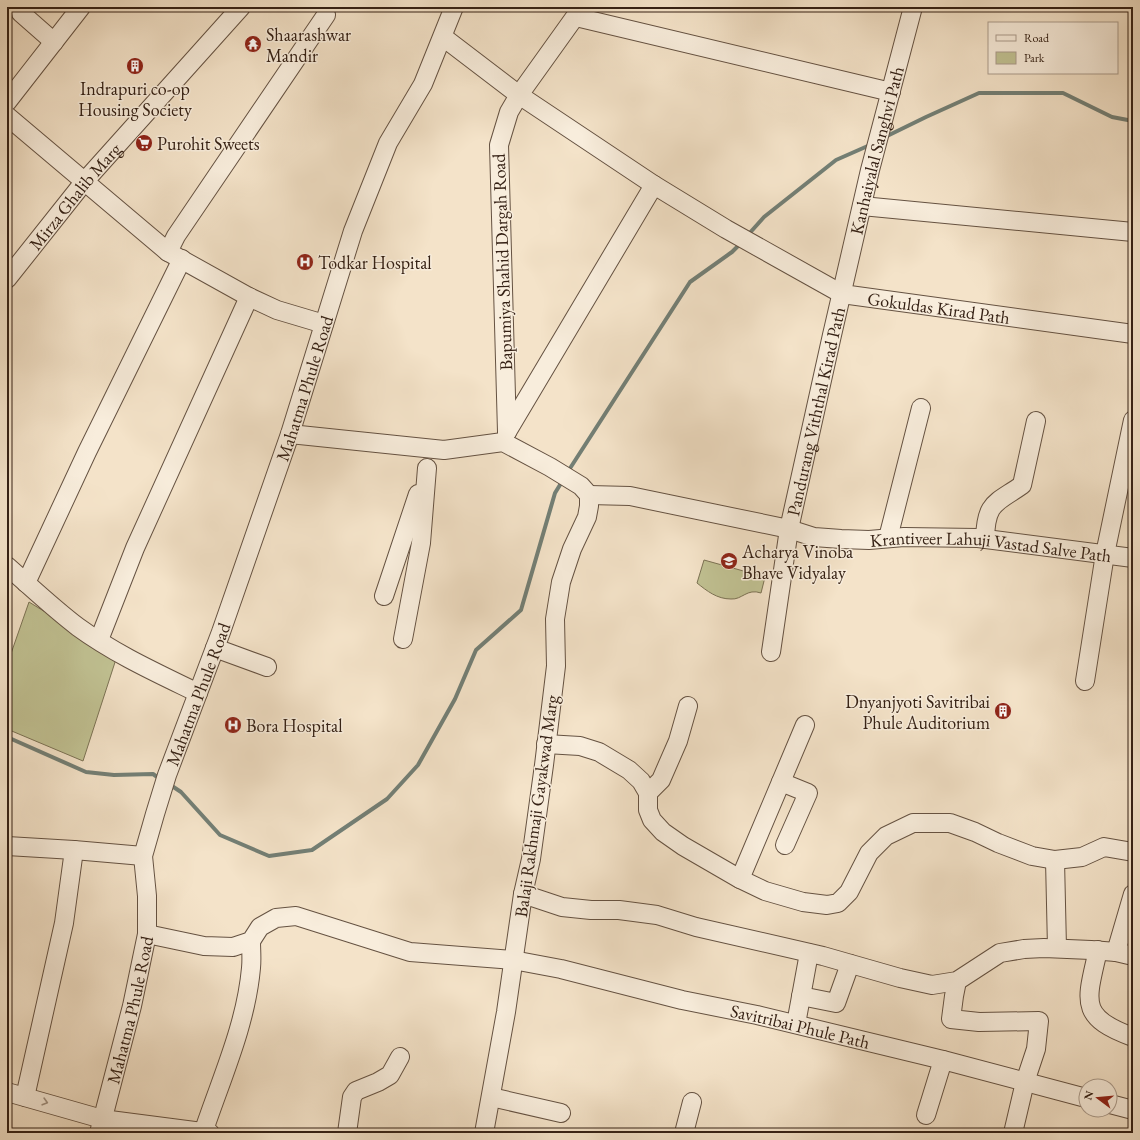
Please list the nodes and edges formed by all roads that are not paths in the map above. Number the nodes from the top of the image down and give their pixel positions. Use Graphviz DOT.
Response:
graph roads {
  1 [pos="23,7"];
  2 [pos="81,7"];
  3 [pos="241,7"];
  4 [pos="454,7"];
  5 [pos="913,7"];
  6 [pos="579,12"];
  7 [pos="326,15"];
  8 [pos="443,37"];
  9 [pos="54,42"];
  10 [pos="890,92"];
  11 [pos="519,95"];
  12 [pos="7,102"];
  13 [pos="7,116"];
  14 [pos="84,182"];
  15 [pos="654,185"];
  16 [pos="862,206"];
  17 [pos="1133,232"];
  18 [pos="175,255"];
  19 [pos="7,279"];
  20 [pos="842,294"];
  21 [pos="249,297"];
  22 [pos="324,324"];
  23 [pos="1133,334"];
  24 [pos="921,408"];
  25 [pos="1036,421"];
  26 [pos="1132,430"];
  27 [pos="290,434"];
  28 [pos="505,437"];
  29 [pos="433,449"];
  30 [pos="427,468"];
  31 [pos="585,490"];
  32 [pos="790,529"];
  33 [pos="888,538"];
  34 [pos="985,539"];
  35 [pos="1105,554"];
  36 [pos="1133,558"];
  37 [pos="7,566"];
  38 [pos="26,583"];
  39 [pos="384,596"];
  40 [pos="403,638"];
  41 [pos="99,640"];
  42 [pos="215,648"];
  43 [pos="771,652"];
  44 [pos="267,667"];
  45 [pos="1085,681"];
  46 [pos="198,693"];
  47 [pos="688,706"];
  48 [pos="805,725"];
  49 [pos="546,744"];
  50 [pos="781,782"];
  51 [pos="648,793"];
  52 [pos="785,845"];
  53 [pos="7,846"];
  54 [pos="74,850"];
  55 [pos="1133,852"];
  56 [pos="143,856"];
  57 [pos="1055,860"];
  58 [pos="740,879"];
  59 [pos="523,894"];
  60 [pos="1133,894"];
  61 [pos="147,934"];
  62 [pos="251,941"];
  63 [pos="1057,948"];
  64 [pos="1098,950"];
  65 [pos="1116,952"];
  66 [pos="809,953"];
  67 [pos="1133,956"];
  68 [pos="513,960"];
  69 [pos="850,964"];
  70 [pos="958,981"];
  71 [pos="801,996"];
  72 [pos="796,1024"];
  73 [pos="1133,1037"];
  74 [pos="400,1057"];
  75 [pos="943,1060"];
  76 [pos="1025,1082"];
  77 [pos="7,1092"];
  78 [pos="1078,1096"];
  79 [pos="25,1097"];
  80 [pos="491,1097"];
  81 [pos="692,1102"];
  82 [pos="1118,1106"];
  83 [pos="1133,1110"];
  84 [pos="561,1113"];
  85 [pos="926,1115"];
  86 [pos="101,1126"];
  87 [pos="206,1133"];
  88 [pos="347,1133"];
  89 [pos="484,1133"];
  90 [pos="684,1133"];
  91 [pos="1013,1133"];
  1 -- 9 [label="street"];
  2 -- 9 [label="street"];
  3 -- 14 [label="street, Mirza Ghalib Marg"];
  4 -- 8 [label="street, Mahatma Phule Road"];
  5 -- 10 [label="street, Kanhaiyalal Sanghvi Path"];
  6 -- 10 [label="street"];
  6 -- 11 [label="street, Bapumiya Shahid Dargah Road"];
  7 -- 18 [label="street"];
  8 -- 11 [label="street, Gokuldas Kirad Path"];
  8 -- 22 [label="street, Mahatma Phule Road"];
  9 -- 12 [label="street"];
  10 -- 16 [label="street, Kanhaiyalal Sanghvi Path"];
  11 -- 15 [label="street, Gokuldas Kirad Path"];
  11 -- 28 [label="street, Bapumiya Shahid Dargah Road"];
  13 -- 14 [label="street"];
  14 -- 18 [label="street"];
  14 -- 19 [label="street, Mirza Ghalib Marg"];
  15 -- 20 [label="street, Gokuldas Kirad Path"];
  15 -- 28 [label="street"];
  16 -- 17 [label="street"];
  16 -- 20 [label="street, Kanhaiyalal Sanghvi Path"];
  18 -- 21 [label="street"];
  18 -- 38 [label="street"];
  20 -- 23 [label="street, Gokuldas Kirad Path"];
  20 -- 32 [label="street, Pandurang Viththal Kirad Path"];
  21 -- 22 [label="street"];
  21 -- 41 [label="street"];
  22 -- 27 [label="street, Mahatma Phule Road"];
  24 -- 33 [label="street"];
  25 -- 34 [label="street"];
  26 -- 35 [label="street"];
  27 -- 29 [label="street"];
  27 -- 42 [label="street, Mahatma Phule Road"];
  28 -- 29 [label="street"];
  28 -- 31 [label="street"];
  29 -- 30 [label="street"];
  30 -- 39 [label="street"];
  30 -- 40 [label="street"];
  31 -- 32 [label="street, Krantiveer Lahuji Vastad Salve Path"];
  31 -- 49 [label="street, Balaji Rakhmaji Gayakwad Marg"];
  32 -- 33 [label="street, Krantiveer Lahuji Vastad Salve Path"];
  32 -- 43 [label="street, Pandurang Viththal Kirad Path"];
  33 -- 34 [label="street, Krantiveer Lahuji Vastad Salve Path"];
  34 -- 35 [label="street, Krantiveer Lahuji Vastad Salve Path"];
  35 -- 36 [label="street, Krantiveer Lahuji Vastad Salve Path"];
  35 -- 45 [label="street"];
  37 -- 38 [label="street"];
  38 -- 41 [label="street"];
  41 -- 46 [label="street"];
  42 -- 44 [label="street"];
  42 -- 46 [label="street, Mahatma Phule Road"];
  46 -- 56 [label="street, Mahatma Phule Road"];
  47 -- 51 [label="street"];
  48 -- 50 [label="street"];
  49 -- 51 [label="street"];
  49 -- 59 [label="street, Balaji Rakhmaji Gayakwad Marg"];
  50 -- 52 [label="street"];
  50 -- 58 [label="street"];
  51 -- 58 [label="street"];
  53 -- 54 [label="street"];
  54 -- 56 [label="street"];
  54 -- 79 [label="street"];
  55 -- 57 [label="street"];
  56 -- 61 [label="street, Mahatma Phule Road"];
  57 -- 58 [label="street"];
  57 -- 63 [label="street"];
  59 -- 66 [label="street"];
  59 -- 68 [label="street, Balaji Rakhmaji Gayakwad Marg"];
  60 -- 65 [label="street"];
  61 -- 62 [label="street"];
  61 -- 86 [label="street, Mahatma Phule Road"];
  62 -- 68 [label="street, Savitribai Phule Path"];
  62 -- 87 [label="street"];
  63 -- 64 [label="street"];
  63 -- 70 [label="street"];
  64 -- 65 [label="street"];
  64 -- 73 [label="street"];
  65 -- 67 [label="street"];
  66 -- 69 [label="street"];
  66 -- 71 [label="street"];
  68 -- 72 [label="street, Savitribai Phule Path"];
  68 -- 80 [label="street, Balaji Rakhmaji Gayakwad Marg"];
  69 -- 70 [label="street"];
  69 -- 71 [label="street"];
  70 -- 76 [label="street"];
  71 -- 72 [label="street"];
  72 -- 75 [label="street, Savitribai Phule Path"];
  74 -- 88 [label="street"];
  75 -- 76 [label="street, Savitribai Phule Path"];
  75 -- 85 [label="street"];
  76 -- 78 [label="street, Savitribai Phule Path"];
  76 -- 91 [label="street"];
  77 -- 79 [label="street"];
  79 -- 86 [label="street, one-way"];
  80 -- 84 [label="street"];
  80 -- 89 [label="street, Balaji Rakhmaji Gayakwad Marg"];
  81 -- 90 [label="street"];
  82 -- 83 [label="street"];
  86 -- 87 [label="street"];
}
